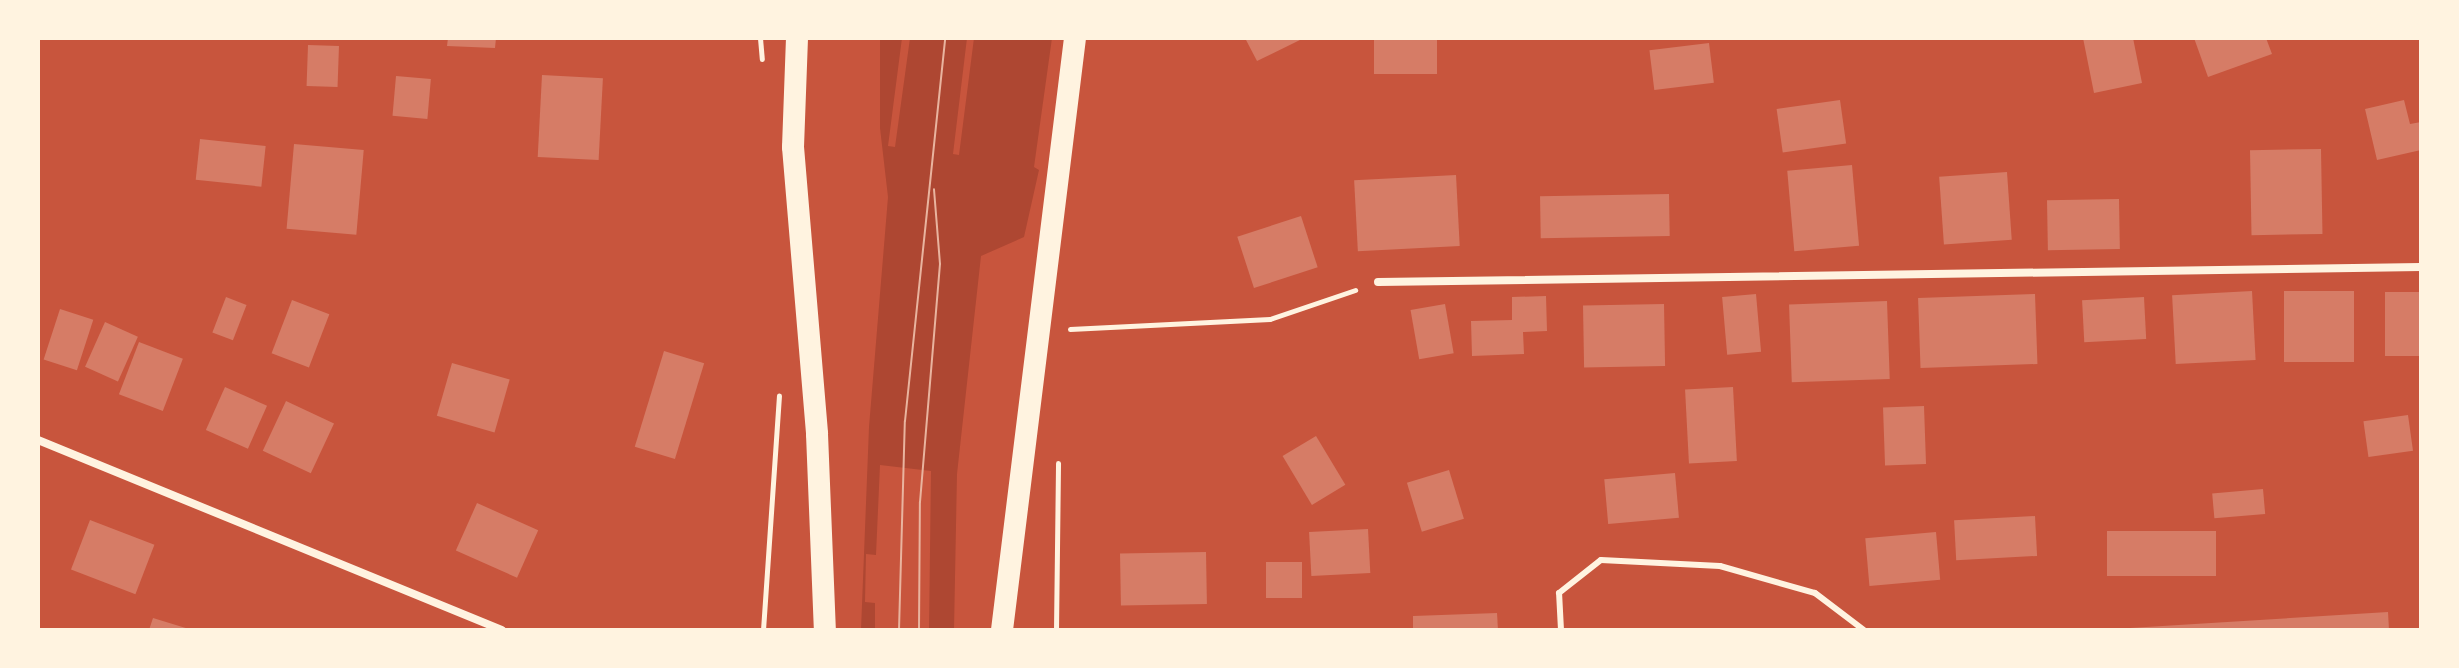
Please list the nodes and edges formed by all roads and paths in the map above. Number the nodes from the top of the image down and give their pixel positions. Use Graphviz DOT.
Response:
graph roads {
  1 [pos="760,38"];
  2 [pos="797,38"];
  3 [pos="1075,38"];
  4 [pos="762,68"];
  5 [pos="2421,267"];
  6 [pos="1378,282"];
  7 [pos="1039,328"];
  8 [pos="781,385"];
  9 [pos="38,440"];
  10 [pos="502,630"];
  11 [pos="763,630"];
  12 [pos="825,630"];
  13 [pos="1002,630"];
  14 [pos="1561,630"];
  15 [pos="1864,630"];
  1 -- 4 [label="path"];
  2 -- 12 [label="highway"];
  3 -- 7 [label="highway"];
  5 -- 6 [label="street"];
  6 -- 7 [label="path"];
  7 -- 13 [label="highway"];
  8 -- 11 [label="path"];
  9 -- 10 [label="street"];
  14 -- 15 [label="lane"];
}
